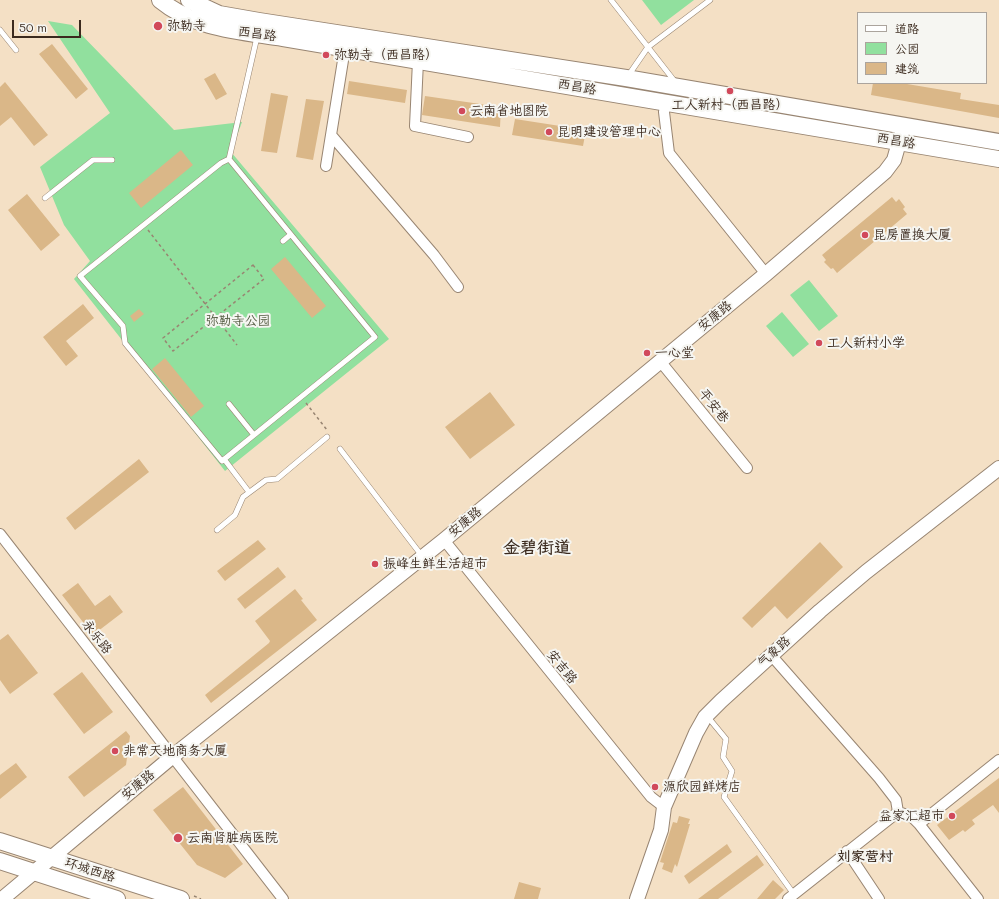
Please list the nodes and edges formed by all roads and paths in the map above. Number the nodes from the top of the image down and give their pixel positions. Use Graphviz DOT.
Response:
graph roads {
  1 [pos="160,0"];
  2 [pos="189,0"];
  3 [pos="611,0"];
  4 [pos="710,0"];
  5 [pos="0,30"];
  6 [pos="257,34"];
  7 [pos="648,47"];
  8 [pos="345,48"];
  9 [pos="16,50"];
  10 [pos="418,61"];
  11 [pos="626,78"];
  12 [pos="680,87"];
  13 [pos="666,102"];
  14 [pos="904,125"];
  15 [pos="331,135"];
  16 [pos="468,137"];
  17 [pos="900,141"];
  18 [pos="999,142"];
  19 [pos="229,159"];
  20 [pos="999,159"];
  21 [pos="112,160"];
  22 [pos="326,166"];
  23 [pos="45,198"];
  24 [pos="145,225"];
  25 [pos="290,235"];
  26 [pos="283,240"];
  27 [pos="766,274"];
  28 [pos="458,287"];
  29 [pos="205,303"];
  30 [pos="215,316"];
  31 [pos="237,345"];
  32 [pos="660,361"];
  33 [pos="301,397"];
  34 [pos="229,404"];
  35 [pos="328,434"];
  36 [pos="254,435"];
  37 [pos="340,450"];
  38 [pos="224,459"];
  39 [pos="747,468"];
  40 [pos="999,468"];
  41 [pos="249,492"];
  42 [pos="217,530"];
  43 [pos="1,536"];
  44 [pos="444,540"];
  45 [pos="422,557"];
  46 [pos="771,655"];
  47 [pos="707,716"];
  48 [pos="173,756"];
  49 [pos="999,760"];
  50 [pos="664,807"];
  51 [pos="898,812"];
  52 [pos="919,824"];
  53 [pos="0,841"];
  54 [pos="847,850"];
  55 [pos="51,858"];
  56 [pos="0,861"];
  57 [pos="34,872"];
  58 [pos="791,896"];
  59 [pos="2,899"];
  60 [pos="117,899"];
  61 [pos="180,899"];
  62 [pos="283,899"];
  63 [pos="637,899"];
  64 [pos="879,899"];
  65 [pos="978,899"];
  1 -- 6 [label="main road, 西昌路"];
  2 -- 11 [label="main road, 西昌路"];
  3 -- 7 [label="lane"];
  4 -- 7 [label="lane"];
  5 -- 9 [label="lane"];
  6 -- 8 [label="main road, 西昌路"];
  6 -- 19 [label="lane"];
  7 -- 11 [label="lane"];
  7 -- 12 [label="lane"];
  8 -- 10 [label="main road, 西昌路"];
  8 -- 15 [label="street"];
  10 -- 13 [label="main road, 西昌路"];
  10 -- 16 [label="street"];
  11 -- 12 [label="main road, 西昌路"];
  12 -- 14 [label="main road, 西昌路"];
  13 -- 17 [label="main road, 西昌路"];
  13 -- 27 [label="street"];
  14 -- 17 [label="street, 安康路"];
  14 -- 18 [label="main road, 西昌路"];
  15 -- 22 [label="street"];
  15 -- 28 [label="street"];
  17 -- 20 [label="main road, 西昌路"];
  17 -- 27 [label="street, 安康路"];
  19 -- 24 [label="lane"];
  19 -- 25 [label="lane"];
  21 -- 23 [label="lane"];
  24 -- 29 [label="path"];
  24 -- 38 [label="lane"];
  25 -- 26 [label="lane"];
  25 -- 33 [label="lane"];
  27 -- 32 [label="street, 安康路"];
  29 -- 30 [label="path"];
  29 -- 30 [label="path"];
  29 -- 30 [label="path"];
  30 -- 31 [label="path"];
  32 -- 39 [label="street, 平安巷"];
  32 -- 44 [label="street, 安康路"];
  33 -- 35 [label="path"];
  33 -- 36 [label="lane"];
  34 -- 36 [label="lane"];
  35 -- 41 [label="lane"];
  36 -- 38 [label="lane"];
  37 -- 45 [label="lane"];
  38 -- 41 [label="lane"];
  40 -- 46 [label="street, 气象路"];
  41 -- 42 [label="lane"];
  43 -- 48 [label="street, 永乐路"];
  44 -- 45 [label="street, 安康路"];
  44 -- 50 [label="street, 安吉路"];
  45 -- 48 [label="street, 安康路"];
  46 -- 47 [label="street, 气象路"];
  46 -- 51 [label="street"];
  47 -- 50 [label="street, 气象路"];
  47 -- 58 [label="lane"];
  48 -- 55 [label="street, 安康路"];
  48 -- 62 [label="street, 永乐路"];
  49 -- 52 [label="street"];
  50 -- 63 [label="street, 气象路"];
  51 -- 52 [label="street"];
  51 -- 54 [label="street"];
  52 -- 65 [label="street"];
  53 -- 55 [label="main road, 环城西路"];
  54 -- 58 [label="street"];
  54 -- 64 [label="street"];
  55 -- 57 [label="street, 安康路"];
  55 -- 61 [label="main road, 环城西路"];
  56 -- 57 [label="main road, 环城西路"];
  57 -- 59 [label="street, 安康路"];
  57 -- 60 [label="main road, 环城西路"];
}
